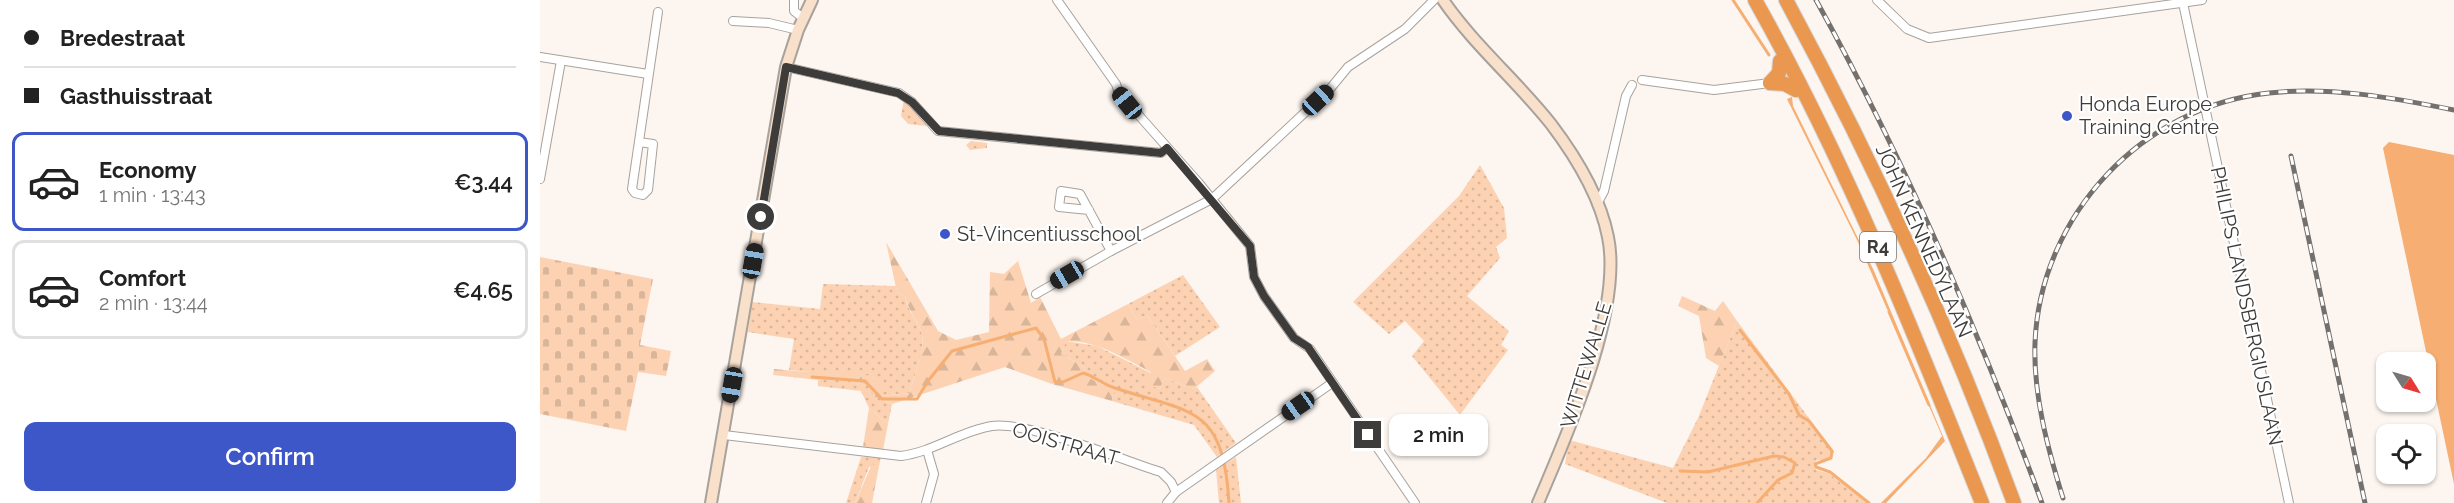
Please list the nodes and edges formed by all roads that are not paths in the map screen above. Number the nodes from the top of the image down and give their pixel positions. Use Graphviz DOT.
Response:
graph roads {
  1 [pos="794,0"];
  2 [pos="812,0"];
  3 [pos="1057,0"];
  4 [pos="1434,0"];
  5 [pos="1443,0"];
  6 [pos="1746,0"];
  7 [pos="1755,0"];
  8 [pos="1763,0"];
  9 [pos="1786,0"];
  10 [pos="1795,0"];
  11 [pos="1876,0"];
  12 [pos="2202,0"];
  13 [pos="2183,3"];
  14 [pos="658,12"];
  15 [pos="803,18"];
  16 [pos="733,21"];
  17 [pos="798,30"];
  18 [pos="540,57"];
  19 [pos="561,61"];
  20 [pos="1780,61"];
  21 [pos="786,67"];
  22 [pos="648,74"];
  23 [pos="1642,80"];
  24 [pos="1770,83"];
  25 [pos="1632,84"];
  26 [pos="1796,90"];
  27 [pos="1824,131"];
  28 [pos="639,142"];
  29 [pos="543,146"];
  30 [pos="1167,148"];
  31 [pos="1872,170"];
  32 [pos="540,179"];
  33 [pos="1212,200"];
  34 [pos="1598,202"];
  35 [pos="1089,210"];
  36 [pos="1111,251"];
  37 [pos="1036,294"];
  38 [pos="1332,383"];
  39 [pos="724,435"];
  40 [pos="927,450"];
  41 [pos="1176,492"];
  42 [pos="711,503"];
  43 [pos="926,503"];
  44 [pos="1167,503"];
  45 [pos="1415,503"];
  46 [pos="1538,503"];
  47 [pos="1982,503"];
  48 [pos="1989,503"];
  49 [pos="2014,503"];
  50 [pos="2289,503"];
  1 -- 15 [label="street"];
  2 -- 15 [label="street"];
  3 -- 30 [label="street"];
  4 -- 33 [label="street"];
  5 -- 34 [label="street, WITTEWALLE"];
  6 -- 20 [label="highway"];
  7 -- 27 [label="highway, R4"];
  8 -- 48 [label="highway, JOHN KENNEDYLAAN / R4"];
  9 -- 31 [label="highway, JOHN KENNEDYLAAN / R4"];
  10 -- 31 [label="highway"];
  11 -- 13 [label="street"];
  12 -- 13 [label="street"];
  13 -- 50 [label="street, PHILIPS LANDSBERGIUSLAAN"];
  14 -- 22 [label="street"];
  15 -- 17 [label="street"];
  16 -- 17 [label="street"];
  17 -- 21 [label="street"];
  18 -- 19 [label="street"];
  19 -- 22 [label="street"];
  19 -- 29 [label="street"];
  20 -- 24 [label="highway"];
  20 -- 26 [label="highway"];
  21 -- 30 [label="street"];
  21 -- 39 [label="street"];
  22 -- 28 [label="street"];
  23 -- 24 [label="street"];
  24 -- 26 [label="highway"];
  25 -- 34 [label="street"];
  26 -- 27 [label="highway"];
  27 -- 47 [label="highway, R4"];
  28 -- 28 [label="street"];
  29 -- 32 [label="street"];
  30 -- 33 [label="street"];
  31 -- 49 [label="highway, JOHN KENNEDYLAAN / R4"];
  33 -- 36 [label="street"];
  33 -- 38 [label="street"];
  34 -- 46 [label="street, WITTEWALLE"];
  35 -- 36 [label="street"];
  36 -- 37 [label="street"];
  38 -- 41 [label="street"];
  38 -- 45 [label="street"];
  39 -- 40 [label="street, OOISTRAAT"];
  39 -- 42 [label="street"];
  40 -- 41 [label="street, OOISTRAAT"];
  40 -- 43 [label="street"];
  41 -- 44 [label="street"];
}
